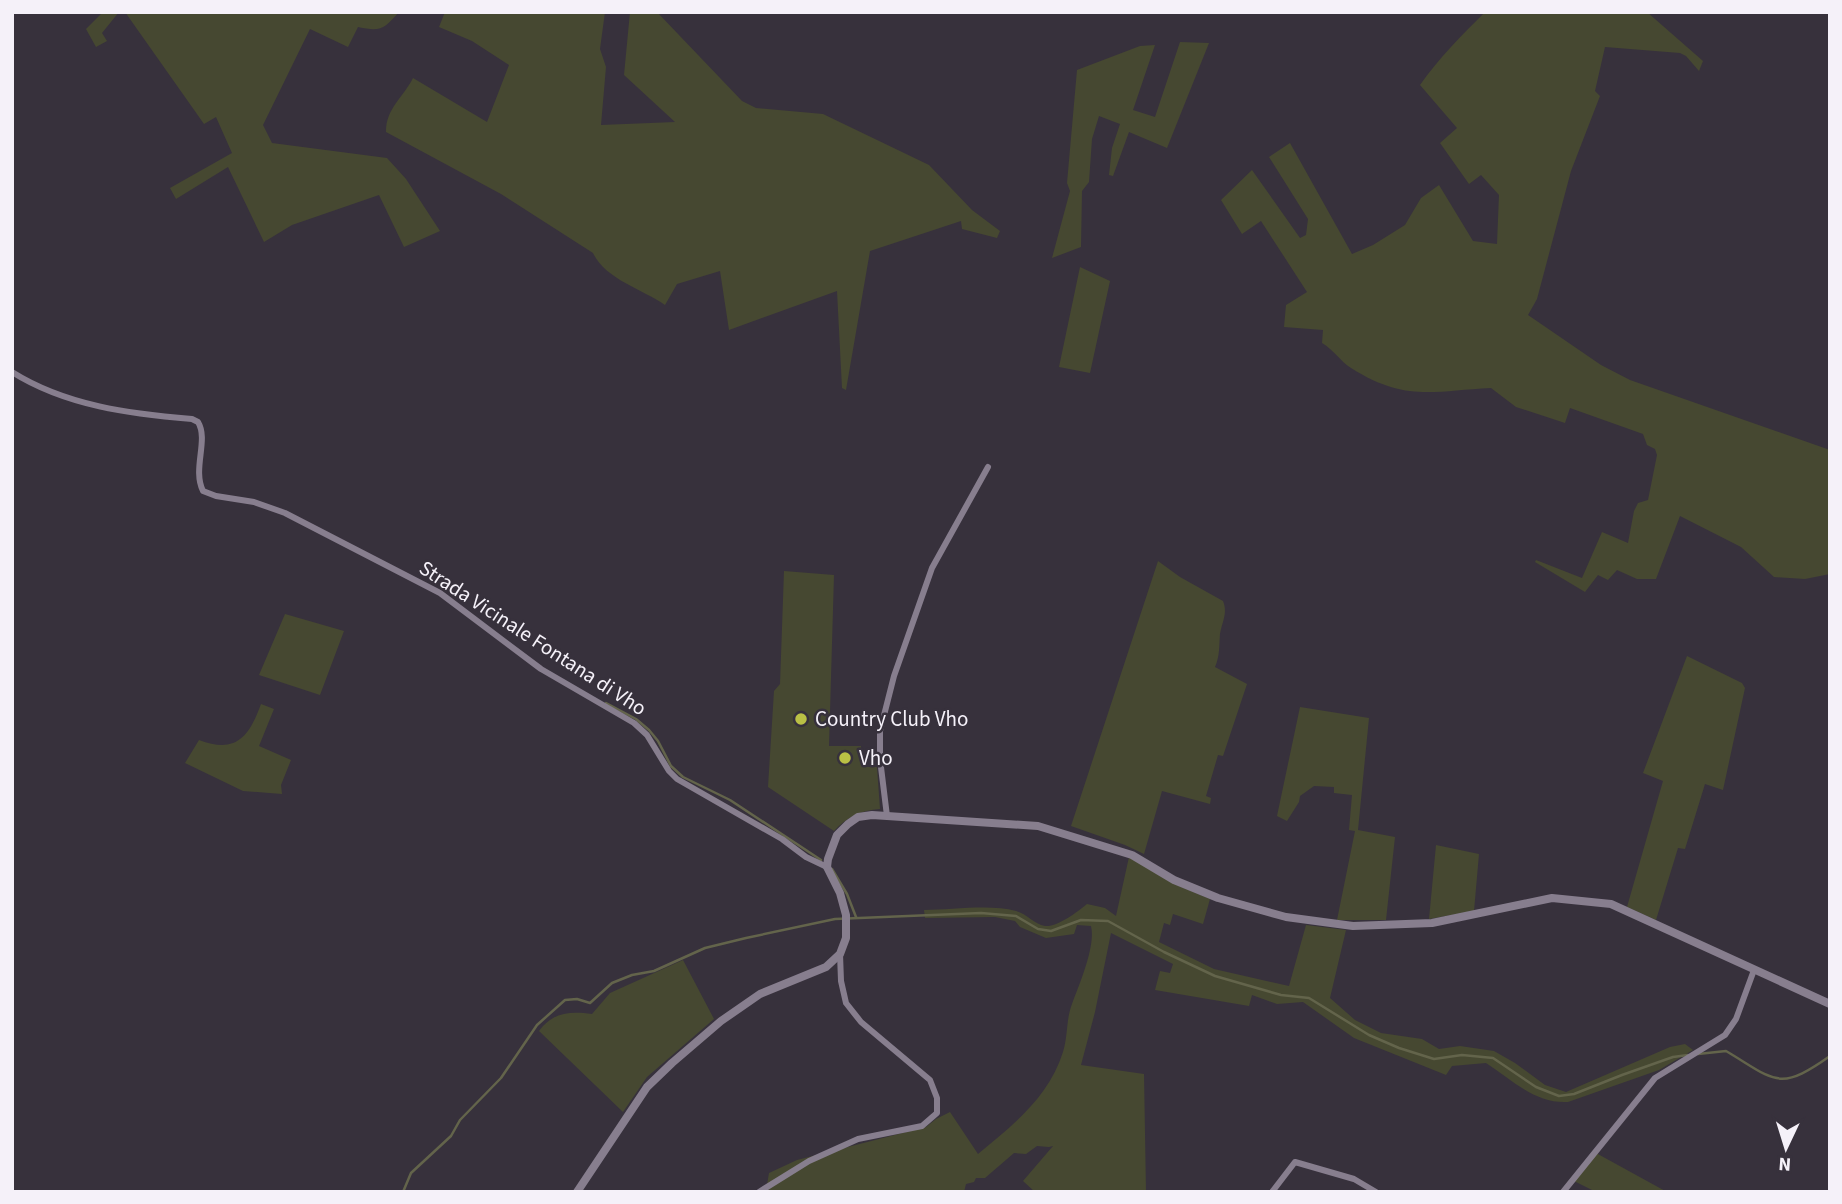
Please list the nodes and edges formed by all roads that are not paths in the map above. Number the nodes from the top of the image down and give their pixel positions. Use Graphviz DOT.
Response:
graph roads {
  1 [pos="12,372"];
  2 [pos="988,467"];
  3 [pos="887,816"];
  4 [pos="827,867"];
  5 [pos="840,954"];
  6 [pos="1754,970"];
  7 [pos="1830,1004"];
  8 [pos="577,1192"];
  9 [pos="760,1192"];
  10 [pos="1272,1192"];
  11 [pos="1376,1192"];
  12 [pos="1563,1192"];
  1 -- 4 [label="street, Strada Vicinale Fontana di Vho"];
  2 -- 3 [label="street"];
  3 -- 4 [label="street"];
  3 -- 6 [label="street"];
  4 -- 5 [label="street"];
  5 -- 8 [label="street"];
  5 -- 9 [label="street"];
  6 -- 7 [label="street"];
  6 -- 12 [label="street"];
  10 -- 11 [label="street"];
}
